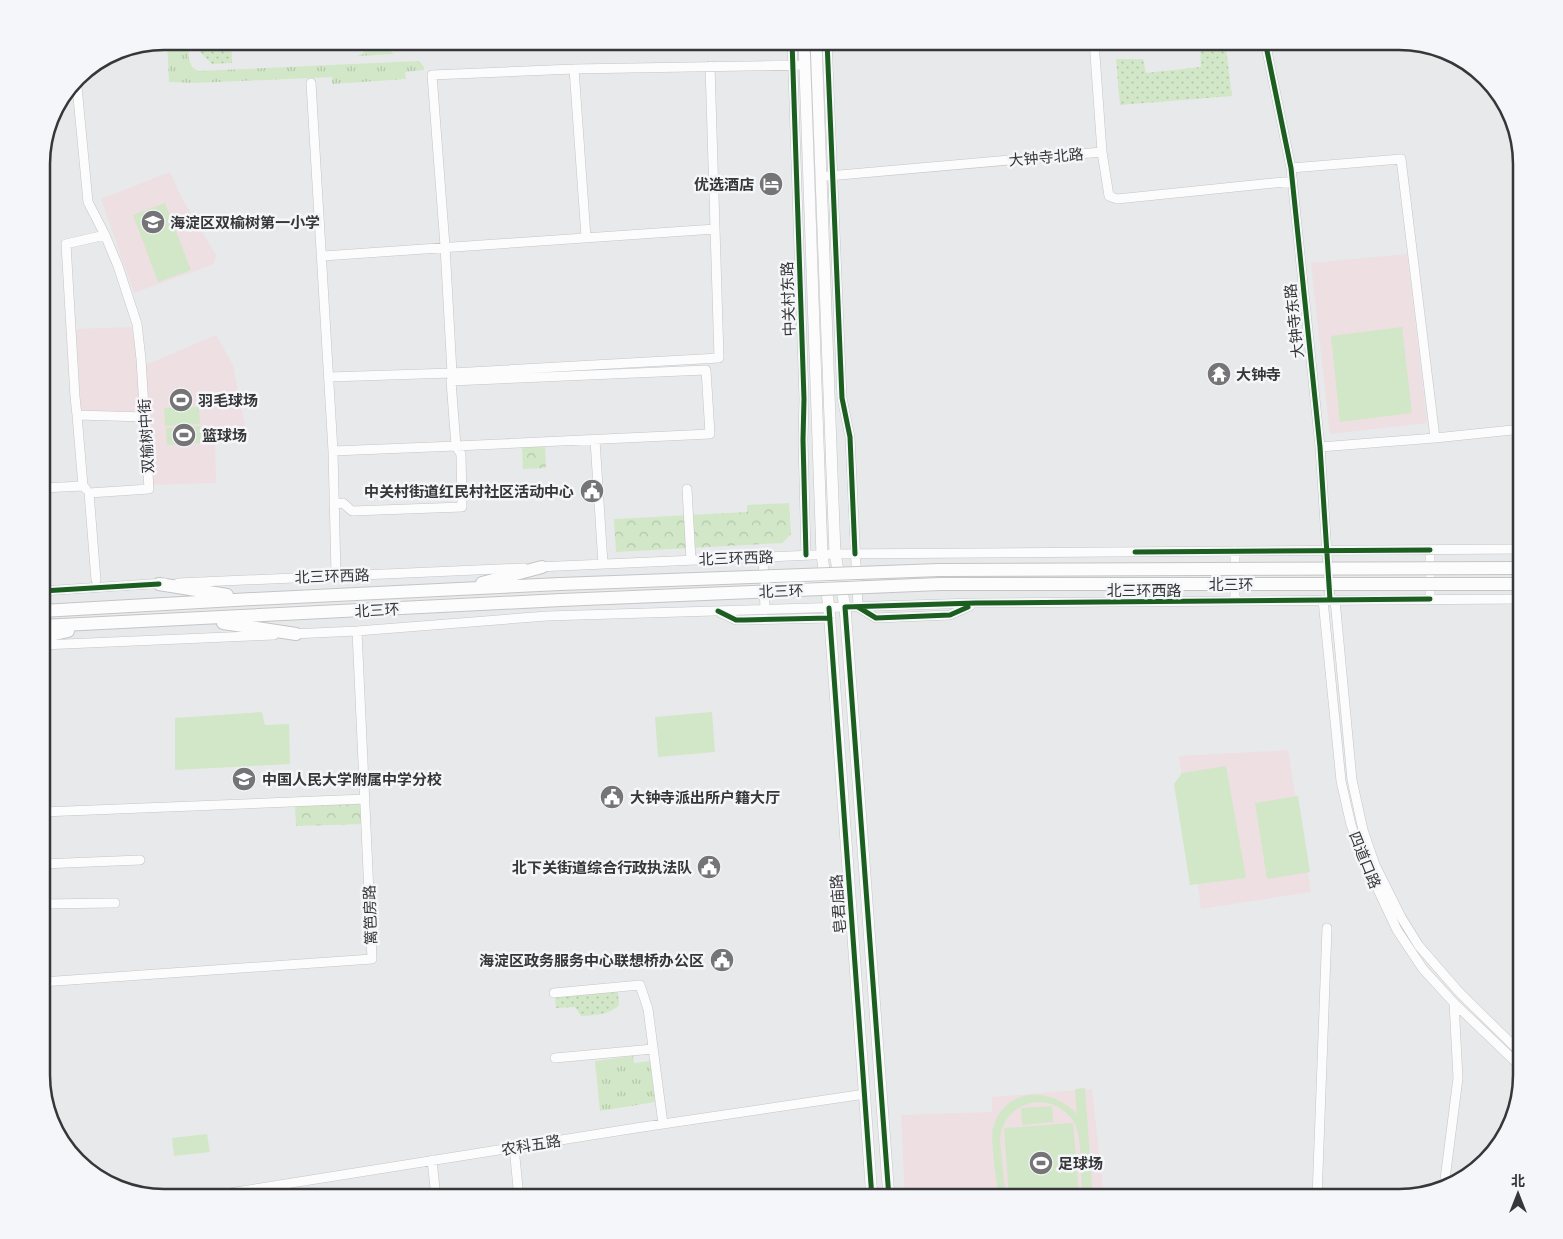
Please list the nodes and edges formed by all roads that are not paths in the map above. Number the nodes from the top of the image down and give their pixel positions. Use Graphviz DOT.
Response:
graph roads {
  1 [pos="792,50"];
  2 [pos="804,50"];
  3 [pos="817,50"];
  4 [pos="827,50"];
  5 [pos="1095,50"];
  6 [pos="1267,50"];
  7 [pos="805,65"];
  8 [pos="710,66"];
  9 [pos="793,66"];
  10 [pos="574,69"];
  11 [pos="312,83"];
  12 [pos="77,90"];
  13 [pos="1102,152"];
  14 [pos="1291,168"];
  15 [pos="827,176"];
  16 [pos="1293,181"];
  17 [pos="715,229"];
  18 [pos="105,235"];
  19 [pos="586,237"];
  20 [pos="445,246"];
  21 [pos="322,256"];
  22 [pos="452,373"];
  23 [pos="329,377"];
  24 [pos="78,415"];
  25 [pos="145,416"];
  26 [pos="1513,430"];
  27 [pos="1435,438"];
  28 [pos="596,440"];
  29 [pos="456,446"];
  30 [pos="1320,447"];
  31 [pos="333,450"];
  32 [pos="50,488"];
  33 [pos="86,489"];
  34 [pos="686,489"];
  35 [pos="334,504"];
  36 [pos="1513,549"];
  37 [pos="1328,550"];
  38 [pos="1430,550"];
  39 [pos="1235,551"];
  40 [pos="835,554"];
  41 [pos="856,554"];
  42 [pos="806,555"];
  43 [pos="822,555"];
  44 [pos="763,557"];
  45 [pos="691,560"];
  46 [pos="603,564"];
  47 [pos="542,567"];
  48 [pos="1513,568"];
  49 [pos="336,575"];
  50 [pos="857,579"];
  51 [pos="96,580"];
  52 [pos="840,580"];
  53 [pos="826,581"];
  54 [pos="764,583"];
  55 [pos="159,584"];
  56 [pos="1513,584"];
  57 [pos="455,590"];
  58 [pos="50,591"];
  59 [pos="252,598"];
  60 [pos="1430,599"];
  61 [pos="1513,599"];
  62 [pos="1330,600"];
  63 [pos="1235,601"];
  64 [pos="50,604"];
  65 [pos="858,607"];
  66 [pos="93,608"];
  67 [pos="846,608"];
  68 [pos="765,610"];
  69 [pos="50,611"];
  70 [pos="718,612"];
  71 [pos="829,613"];
  72 [pos="196,618"];
  73 [pos="96,624"];
  74 [pos="50,626"];
  75 [pos="357,631"];
  76 [pos="296,634"];
  77 [pos="50,635"];
  78 [pos="50,645"];
  79 [pos="365,799"];
  80 [pos="50,812"];
  81 [pos="140,860"];
  82 [pos="50,864"];
  83 [pos="115,903"];
  84 [pos="50,904"];
  85 [pos="1327,928"];
  86 [pos="50,981"];
  87 [pos="554,994"];
  88 [pos="1454,1003"];
  89 [pos="1513,1045"];
  90 [pos="653,1049"];
  91 [pos="555,1058"];
  92 [pos="1513,1059"];
  93 [pos="865,1094"];
  94 [pos="662,1124"];
  95 [pos="514,1147"];
  96 [pos="432,1160"];
  97 [pos="1445,1179"];
  98 [pos="277,1185"];
  99 [pos="253,1189"];
  100 [pos="277,1189"];
  101 [pos="435,1189"];
  102 [pos="518,1189"];
  103 [pos="871,1189"];
  104 [pos="888,1189"];
  105 [pos="1317,1189"];
  1 -- 9 [label="street, 中关村东路"];
  2 -- 7 [label="main road, 中关村东路"];
  3 -- 15 [label="main road"];
  4 -- 15 [label="street"];
  5 -- 13 [label="street"];
  6 -- 14 [label="street, 大钟寺东路"];
  7 -- 9 [label="street"];
  7 -- 43 [label="main road, 中关村东路"];
  8 -- 9 [label="street"];
  8 -- 10 [label="street"];
  8 -- 17 [label="street"];
  9 -- 42 [label="street, 中关村东路"];
  10 -- 19 [label="street"];
  10 -- 20 [label="street"];
  11 -- 21 [label="street"];
  12 -- 18 [label="street, 双榆树中街"];
  13 -- 15 [label="street, 大钟寺北路"];
  13 -- 16 [label="street, 大钟寺北路"];
  14 -- 16 [label="street, 大钟寺东路"];
  14 -- 27 [label="street"];
  15 -- 40 [label="main road"];
  15 -- 41 [label="street"];
  16 -- 30 [label="street, 大钟寺东路"];
  17 -- 19 [label="street"];
  17 -- 22 [label="street"];
  18 -- 24 [label="street"];
  18 -- 25 [label="street, 双榆树中街"];
  19 -- 20 [label="street"];
  20 -- 21 [label="street"];
  20 -- 22 [label="street"];
  21 -- 23 [label="street"];
  22 -- 23 [label="street"];
  23 -- 31 [label="street"];
  24 -- 25 [label="street"];
  24 -- 33 [label="street"];
  25 -- 33 [label="street, 双榆树中街"];
  26 -- 27 [label="street"];
  27 -- 30 [label="street"];
  28 -- 29 [label="street"];
  28 -- 29 [label="street"];
  28 -- 46 [label="street"];
  29 -- 31 [label="street"];
  29 -- 35 [label="street"];
  30 -- 37 [label="street, 大钟寺东路"];
  31 -- 35 [label="street"];
  32 -- 33 [label="street"];
  33 -- 51 [label="street"];
  34 -- 45 [label="street"];
  35 -- 49 [label="street"];
  36 -- 38 [label="street, 北三环西路"];
  37 -- 38 [label="street, 北三环西路"];
  37 -- 39 [label="street, 北三环西路"];
  37 -- 62 [label="street, 大钟寺东路"];
  38 -- 60 [label="street"];
  39 -- 41 [label="street, 北三环西路"];
  39 -- 63 [label="street"];
  40 -- 41 [label="street, 北三环西路"];
  40 -- 43 [label="street, 北三环西路"];
  40 -- 52 [label="main road, 皂君庙路"];
  41 -- 50 [label="street"];
  42 -- 43 [label="street, 北三环西路"];
  42 -- 44 [label="street, 北三环西路"];
  43 -- 53 [label="main road, 中关村东路"];
  44 -- 45 [label="street, 北三环西路"];
  44 -- 54 [label="street"];
  45 -- 46 [label="street, 北三环西路"];
  46 -- 47 [label="street, 北三环西路"];
  47 -- 49 [label="street, 北三环西路"];
  47 -- 57 [label="highway"];
  48 -- 57 [label="highway, 北三环, bridge"];
  49 -- 55 [label="street, 北三环西路"];
  50 -- 52 [label="street"];
  50 -- 65 [label="street"];
  52 -- 53 [label="street"];
  52 -- 67 [label="main road, 皂君庙路"];
  53 -- 54 [label="street"];
  53 -- 71 [label="main road, 皂君庙路"];
  54 -- 68 [label="street"];
  55 -- 58 [label="street, 北三环西路"];
  55 -- 59 [label="highway"];
  56 -- 72 [label="highway, 北三环, bridge"];
  57 -- 59 [label="highway, 北三环"];
  59 -- 66 [label="highway, 北三环"];
  60 -- 61 [label="street, 北三环西路"];
  60 -- 62 [label="street, 北三环西路"];
  62 -- 63 [label="street, 北三环西路"];
  62 -- 88 [label="street, 四道口路"];
  62 -- 89 [label="street, 四道口路"];
  63 -- 65 [label="street, 北三环西路"];
  64 -- 66 [label="highway"];
  65 -- 67 [label="street"];
  66 -- 69 [label="highway, 北三环"];
  67 -- 71 [label="street"];
  67 -- 104 [label="main road, 皂君庙路"];
  68 -- 70 [label="street"];
  68 -- 71 [label="street"];
  70 -- 71 [label="street"];
  70 -- 75 [label="street"];
  71 -- 93 [label="main road, 皂君庙路"];
  72 -- 73 [label="highway, 北三环"];
  72 -- 76 [label="highway"];
  73 -- 74 [label="highway, 北三环"];
  73 -- 77 [label="highway"];
  75 -- 76 [label="street"];
  75 -- 79 [label="street, 篱笆房路"];
  76 -- 78 [label="street"];
  79 -- 80 [label="street"];
  79 -- 86 [label="street, 篱笆房路"];
  81 -- 82 [label="street"];
  83 -- 84 [label="street"];
  85 -- 105 [label="street"];
  87 -- 90 [label="street"];
  88 -- 92 [label="street, 四道口路"];
  88 -- 97 [label="street"];
  90 -- 91 [label="street"];
  90 -- 94 [label="street"];
  93 -- 94 [label="street, 农科五路"];
  93 -- 103 [label="main road, 皂君庙路"];
  94 -- 95 [label="street, 农科五路"];
  95 -- 96 [label="street, 农科五路"];
  95 -- 102 [label="street"];
  96 -- 98 [label="street, 农科五路"];
  96 -- 101 [label="street"];
  98 -- 99 [label="street, 农科五路"];
  98 -- 100 [label="street"];
}
